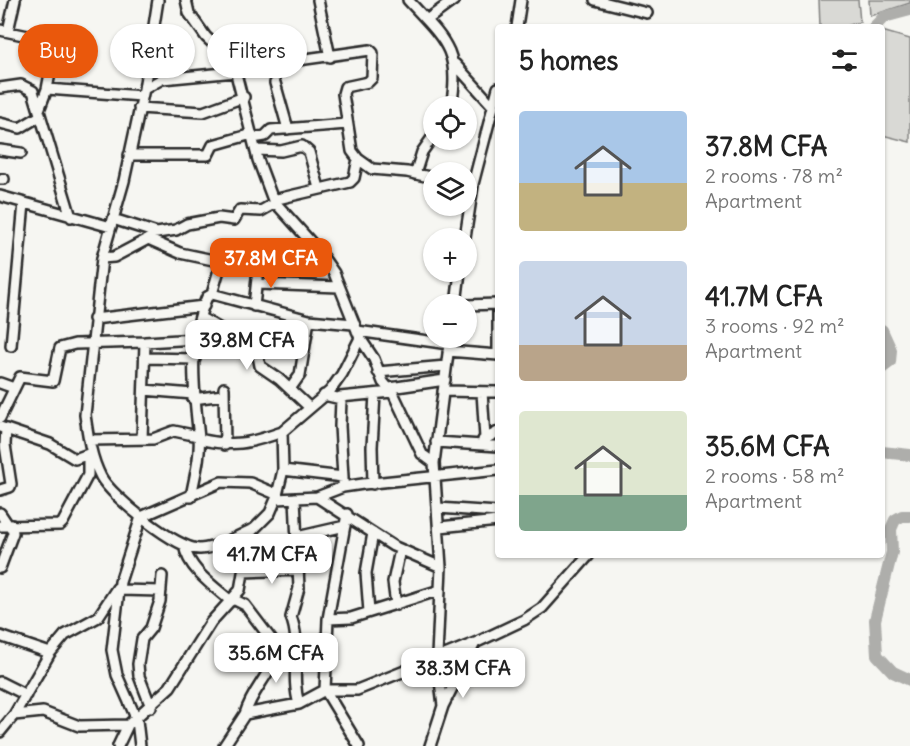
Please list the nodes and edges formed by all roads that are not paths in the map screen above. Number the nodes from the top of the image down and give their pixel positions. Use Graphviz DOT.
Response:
graph roads {
  1 [pos="15,0"];
  2 [pos="158,0"];
  3 [pos="186,0"];
  4 [pos="318,0"];
  5 [pos="408,0"];
  6 [pos="454,0"];
  7 [pos="521,0"];
  8 [pos="594,0"];
  9 [pos="647,13"];
  10 [pos="428,19"];
  11 [pos="517,24"];
  12 [pos="4,31"];
  13 [pos="207,38"];
  14 [pos="330,57"];
  15 [pos="307,60"];
  16 [pos="455,64"];
  17 [pos="207,73"];
  18 [pos="237,78"];
  19 [pos="275,82"];
  20 [pos="0,88"];
  21 [pos="47,89"];
  22 [pos="143,93"];
  23 [pos="452,96"];
  24 [pos="495,96"];
  25 [pos="244,97"];
  26 [pos="492,105"];
  27 [pos="139,108"];
  28 [pos="39,113"];
  29 [pos="0,123"];
  30 [pos="347,124"];
  31 [pos="288,129"];
  32 [pos="253,136"];
  33 [pos="0,150"];
  34 [pos="256,150"];
  35 [pos="423,150"];
  36 [pos="21,153"];
  37 [pos="129,155"];
  38 [pos="358,159"];
  39 [pos="476,162"];
  40 [pos="415,174"];
  41 [pos="423,176"];
  42 [pos="319,188"];
  43 [pos="0,196"];
  44 [pos="274,201"];
  45 [pos="24,202"];
  46 [pos="71,217"];
  47 [pos="112,223"];
  48 [pos="102,258"];
  49 [pos="258,269"];
  50 [pos="258,284"];
  51 [pos="339,287"];
  52 [pos="212,294"];
  53 [pos="495,304"];
  54 [pos="477,305"];
  55 [pos="204,306"];
  56 [pos="254,306"];
  57 [pos="201,318"];
  58 [pos="94,319"];
  59 [pos="309,320"];
  60 [pos="357,331"];
  61 [pos="196,339"];
  62 [pos="423,340"];
  63 [pos="145,342"];
  64 [pos="93,344"];
  65 [pos="11,346"];
  66 [pos="449,348"];
  67 [pos="471,348"];
  68 [pos="495,352"];
  69 [pos="145,358"];
  70 [pos="195,359"];
  71 [pos="447,366"];
  72 [pos="378,372"];
  73 [pos="445,380"];
  74 [pos="0,383"];
  75 [pos="14,388"];
  76 [pos="290,389"];
  77 [pos="144,390"];
  78 [pos="391,390"];
  79 [pos="443,391"];
  80 [pos="482,392"];
  81 [pos="495,392"];
  82 [pos="375,394"];
  83 [pos="324,395"];
  84 [pos="193,397"];
  85 [pos="340,397"];
  86 [pos="309,407"];
  87 [pos="0,418"];
  88 [pos="3,428"];
  89 [pos="282,432"];
  90 [pos="495,434"];
  91 [pos="199,437"];
  92 [pos="142,439"];
  93 [pos="89,440"];
  94 [pos="482,441"];
  95 [pos="436,442"];
  96 [pos="225,445"];
  97 [pos="495,445"];
  98 [pos="90,454"];
  99 [pos="434,463"];
  100 [pos="283,470"];
  101 [pos="495,470"];
  102 [pos="434,476"];
  103 [pos="343,477"];
  104 [pos="373,484"];
  105 [pos="344,487"];
  106 [pos="0,490"];
  107 [pos="276,496"];
  108 [pos="191,497"];
  109 [pos="317,497"];
  110 [pos="295,498"];
  111 [pos="438,508"];
  112 [pos="495,512"];
  113 [pos="0,513"];
  114 [pos="347,514"];
  115 [pos="141,517"];
  116 [pos="495,521"];
  117 [pos="6,525"];
  118 [pos="345,526"];
  119 [pos="440,527"];
  120 [pos="251,530"];
  121 [pos="373,533"];
  122 [pos="297,537"];
  123 [pos="184,545"];
  124 [pos="399,550"];
  125 [pos="2,557"];
  126 [pos="586,558"];
  127 [pos="441,567"];
  128 [pos="0,568"];
  129 [pos="300,570"];
  130 [pos="243,572"];
  131 [pos="162,576"];
  132 [pos="120,586"];
  133 [pos="440,590"];
  134 [pos="161,591"];
  135 [pos="232,600"];
  136 [pos="396,604"];
  137 [pos="369,612"];
  138 [pos="328,619"];
  139 [pos="0,636"];
  140 [pos="475,643"];
  141 [pos="50,653"];
  142 [pos="437,656"];
  143 [pos="0,682"];
  144 [pos="325,690"];
  145 [pos="26,695"];
  146 [pos="298,704"];
  147 [pos="443,706"];
  148 [pos="151,707"];
  149 [pos="245,714"];
  150 [pos="14,715"];
  151 [pos="132,723"];
  152 [pos="0,732"];
  153 [pos="118,746"];
  154 [pos="140,746"];
  155 [pos="224,746"];
  156 [pos="359,746"];
  157 [pos="430,746"];
  1 -- 12 [label="street"];
  2 -- 22 [label="street"];
  3 -- 13 [label="street"];
  4 -- 14 [label="street"];
  5 -- 10 [label="street"];
  6 -- 10 [label="street"];
  7 -- 11 [label="street"];
  8 -- 9 [label="street"];
  10 -- 16 [label="street"];
  12 -- 21 [label="street"];
  14 -- 15 [label="street"];
  14 -- 30 [label="street"];
  16 -- 23 [label="street"];
  16 -- 26 [label="street"];
  17 -- 22 [label="street"];
  18 -- 25 [label="street"];
  19 -- 31 [label="street"];
  20 -- 28 [label="street"];
  21 -- 22 [label="street"];
  21 -- 28 [label="street"];
  22 -- 27 [label="street"];
  24 -- 26 [label="street"];
  25 -- 27 [label="street"];
  25 -- 32 [label="street"];
  26 -- 39 [label="street"];
  27 -- 37 [label="street"];
  28 -- 29 [label="street"];
  28 -- 46 [label="street"];
  30 -- 31 [label="street"];
  30 -- 38 [label="street"];
  31 -- 32 [label="street"];
  32 -- 34 [label="street"];
  32 -- 37 [label="street"];
  33 -- 36 [label="street"];
  34 -- 42 [label="street"];
  34 -- 44 [label="street"];
  35 -- 40 [label="street"];
  37 -- 47 [label="street"];
  38 -- 40 [label="street"];
  38 -- 42 [label="street"];
  40 -- 41 [label="street"];
  42 -- 44 [label="street"];
  43 -- 45 [label="street"];
  44 -- 47 [label="street"];
  44 -- 51 [label="street"];
  45 -- 46 [label="street"];
  45 -- 65 [label="street"];
  46 -- 47 [label="street"];
  47 -- 48 [label="street"];
  48 -- 52 [label="street"];
  48 -- 58 [label="street"];
  49 -- 50 [label="street"];
  50 -- 51 [label="street"];
  50 -- 56 [label="street"];
  51 -- 60 [label="street"];
  52 -- 55 [label="street"];
  52 -- 56 [label="street"];
  53 -- 54 [label="street"];
  55 -- 57 [label="street"];
  55 -- 58 [label="street"];
  56 -- 59 [label="street"];
  57 -- 61 [label="street"];
  57 -- 76 [label="street"];
  58 -- 64 [label="street"];
  59 -- 60 [label="street"];
  59 -- 76 [label="street"];
  60 -- 62 [label="street"];
  60 -- 72 [label="street"];
  60 -- 83 [label="street"];
  61 -- 63 [label="street"];
  61 -- 70 [label="street"];
  63 -- 64 [label="street"];
  63 -- 69 [label="street"];
  64 -- 75 [label="street"];
  64 -- 93 [label="street"];
  66 -- 71 [label="street"];
  67 -- 68 [label="street"];
  69 -- 70 [label="street"];
  69 -- 77 [label="street"];
  70 -- 84 [label="street"];
  71 -- 72 [label="street"];
  71 -- 73 [label="street"];
  72 -- 78 [label="street"];
  73 -- 78 [label="street"];
  73 -- 79 [label="street"];
  74 -- 75 [label="street"];
  75 -- 87 [label="street"];
  76 -- 86 [label="street"];
  77 -- 84 [label="street"];
  77 -- 92 [label="street"];
  78 -- 82 [label="street"];
  78 -- 99 [label="street"];
  79 -- 80 [label="street"];
  79 -- 95 [label="street"];
  80 -- 81 [label="street"];
  80 -- 94 [label="street"];
  82 -- 85 [label="street"];
  82 -- 104 [label="street"];
  83 -- 85 [label="street"];
  83 -- 86 [label="street"];
  84 -- 91 [label="street"];
  84 -- 96 [label="street"];
  85 -- 103 [label="street"];
  86 -- 89 [label="street"];
  88 -- 98 [label="street"];
  88 -- 106 [label="street"];
  89 -- 96 [label="street"];
  89 -- 100 [label="street"];
  90 -- 94 [label="street"];
  91 -- 92 [label="street"];
  91 -- 96 [label="street"];
  91 -- 108 [label="street"];
  92 -- 93 [label="street"];
  93 -- 98 [label="street"];
  94 -- 95 [label="street"];
  94 -- 97 [label="street"];
  95 -- 99 [label="street"];
  98 -- 115 [label="street"];
  98 -- 117 [label="street"];
  99 -- 102 [label="street"];
  100 -- 103 [label="street"];
  100 -- 107 [label="street"];
  101 -- 102 [label="street"];
  102 -- 104 [label="street"];
  102 -- 111 [label="street"];
  103 -- 105 [label="street"];
  104 -- 105 [label="street"];
  105 -- 109 [label="street"];
  107 -- 108 [label="street"];
  107 -- 110 [label="street"];
  107 -- 120 [label="street"];
  108 -- 115 [label="street"];
  109 -- 110 [label="street"];
  109 -- 114 [label="street"];
  110 -- 122 [label="street"];
  111 -- 112 [label="street"];
  111 -- 119 [label="street"];
  113 -- 117 [label="street"];
  114 -- 118 [label="street"];
  114 -- 121 [label="street"];
  115 -- 123 [label="street"];
  115 -- 132 [label="street"];
  116 -- 119 [label="street"];
  117 -- 125 [label="street"];
  118 -- 122 [label="street"];
  118 -- 138 [label="street"];
  119 -- 127 [label="street"];
  120 -- 123 [label="street"];
  120 -- 130 [label="street"];
  121 -- 124 [label="street"];
  121 -- 137 [label="street"];
  122 -- 129 [label="street"];
  123 -- 135 [label="street"];
  124 -- 127 [label="street"];
  124 -- 136 [label="street"];
  125 -- 128 [label="street"];
  126 -- 140 [label="street"];
  127 -- 133 [label="street"];
  129 -- 130 [label="street"];
  129 -- 146 [label="street"];
  130 -- 135 [label="street"];
  131 -- 134 [label="street"];
  132 -- 134 [label="street"];
  132 -- 141 [label="street"];
  132 -- 151 [label="street"];
  133 -- 136 [label="street"];
  133 -- 142 [label="street"];
  134 -- 148 [label="street"];
  135 -- 148 [label="street"];
  135 -- 149 [label="street"];
  136 -- 137 [label="street"];
  137 -- 138 [label="street"];
  138 -- 144 [label="street"];
  139 -- 141 [label="street"];
  140 -- 142 [label="street"];
  140 -- 147 [label="street"];
  141 -- 145 [label="street"];
  142 -- 144 [label="street"];
  142 -- 147 [label="street"];
  143 -- 145 [label="street"];
  144 -- 146 [label="street"];
  144 -- 156 [label="street"];
  145 -- 150 [label="street"];
  146 -- 149 [label="street"];
  147 -- 157 [label="street"];
  148 -- 151 [label="street"];
  149 -- 155 [label="street"];
  150 -- 151 [label="street"];
  150 -- 152 [label="street"];
  151 -- 153 [label="street"];
  151 -- 154 [label="street"];
}
